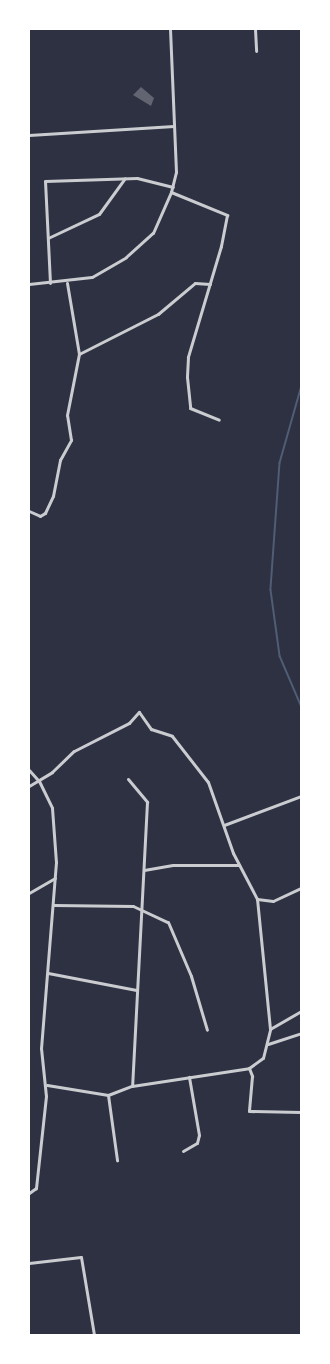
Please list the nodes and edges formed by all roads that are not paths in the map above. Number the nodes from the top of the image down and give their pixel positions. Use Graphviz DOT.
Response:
graph roads {
  1 [pos="170,29"];
  2 [pos="255,29"];
  3 [pos="256,51"];
  4 [pos="174,126"];
  5 [pos="29,135"];
  6 [pos="126,178"];
  7 [pos="173,187"];
  8 [pos="171,192"];
  9 [pos="48,238"];
  10 [pos="50,283"];
  11 [pos="67,283"];
  12 [pos="29,284"];
  13 [pos="210,284"];
  14 [pos="79,354"];
  15 [pos="219,420"];
  16 [pos="29,511"];
  17 [pos="29,770"];
  18 [pos="128,779"];
  19 [pos="39,781"];
  20 [pos="29,786"];
  21 [pos="301,796"];
  22 [pos="224,825"];
  23 [pos="239,865"];
  24 [pos="144,870"];
  25 [pos="55,878"];
  26 [pos="301,888"];
  27 [pos="29,893"];
  28 [pos="257,899"];
  29 [pos="54,905"];
  30 [pos="144,909"];
  31 [pos="48,973"];
  32 [pos="136,990"];
  33 [pos="301,1010"];
  34 [pos="270,1029"];
  35 [pos="207,1030"];
  36 [pos="301,1033"];
  37 [pos="268,1044"];
  38 [pos="249,1068"];
  39 [pos="189,1076"];
  40 [pos="47,1085"];
  41 [pos="132,1086"];
  42 [pos="108,1095"];
  43 [pos="301,1112"];
  44 [pos="183,1151"];
  45 [pos="117,1160"];
  46 [pos="29,1193"];
  47 [pos="29,1262"];
  48 [pos="94,1335"];
  1 -- 4 [label="street"];
  2 -- 3 [label="street"];
  4 -- 5 [label="street"];
  4 -- 7 [label="street"];
  6 -- 7 [label="street"];
  6 -- 9 [label="street"];
  6 -- 9 [label="street"];
  7 -- 8 [label="street"];
  8 -- 11 [label="street"];
  8 -- 13 [label="street"];
  9 -- 10 [label="street"];
  10 -- 11 [label="street"];
  10 -- 12 [label="street"];
  11 -- 14 [label="street"];
  13 -- 14 [label="street"];
  13 -- 15 [label="street"];
  14 -- 16 [label="street"];
  17 -- 19 [label="street"];
  18 -- 24 [label="street"];
  19 -- 20 [label="street"];
  19 -- 22 [label="street"];
  19 -- 25 [label="street"];
  21 -- 22 [label="street"];
  22 -- 23 [label="street"];
  23 -- 24 [label="street"];
  23 -- 28 [label="street"];
  24 -- 30 [label="street"];
  25 -- 27 [label="street"];
  25 -- 29 [label="street"];
  26 -- 28 [label="street"];
  28 -- 34 [label="street"];
  29 -- 30 [label="street"];
  29 -- 31 [label="street"];
  30 -- 32 [label="street"];
  30 -- 35 [label="street"];
  31 -- 32 [label="street"];
  31 -- 40 [label="street"];
  32 -- 41 [label="street"];
  33 -- 34 [label="street"];
  34 -- 37 [label="street"];
  36 -- 37 [label="street"];
  37 -- 38 [label="street"];
  38 -- 39 [label="street"];
  38 -- 43 [label="street"];
  39 -- 41 [label="street"];
  39 -- 44 [label="street"];
  40 -- 42 [label="street"];
  40 -- 46 [label="street"];
  41 -- 42 [label="street"];
  42 -- 45 [label="street"];
  47 -- 48 [label="street"];
}
